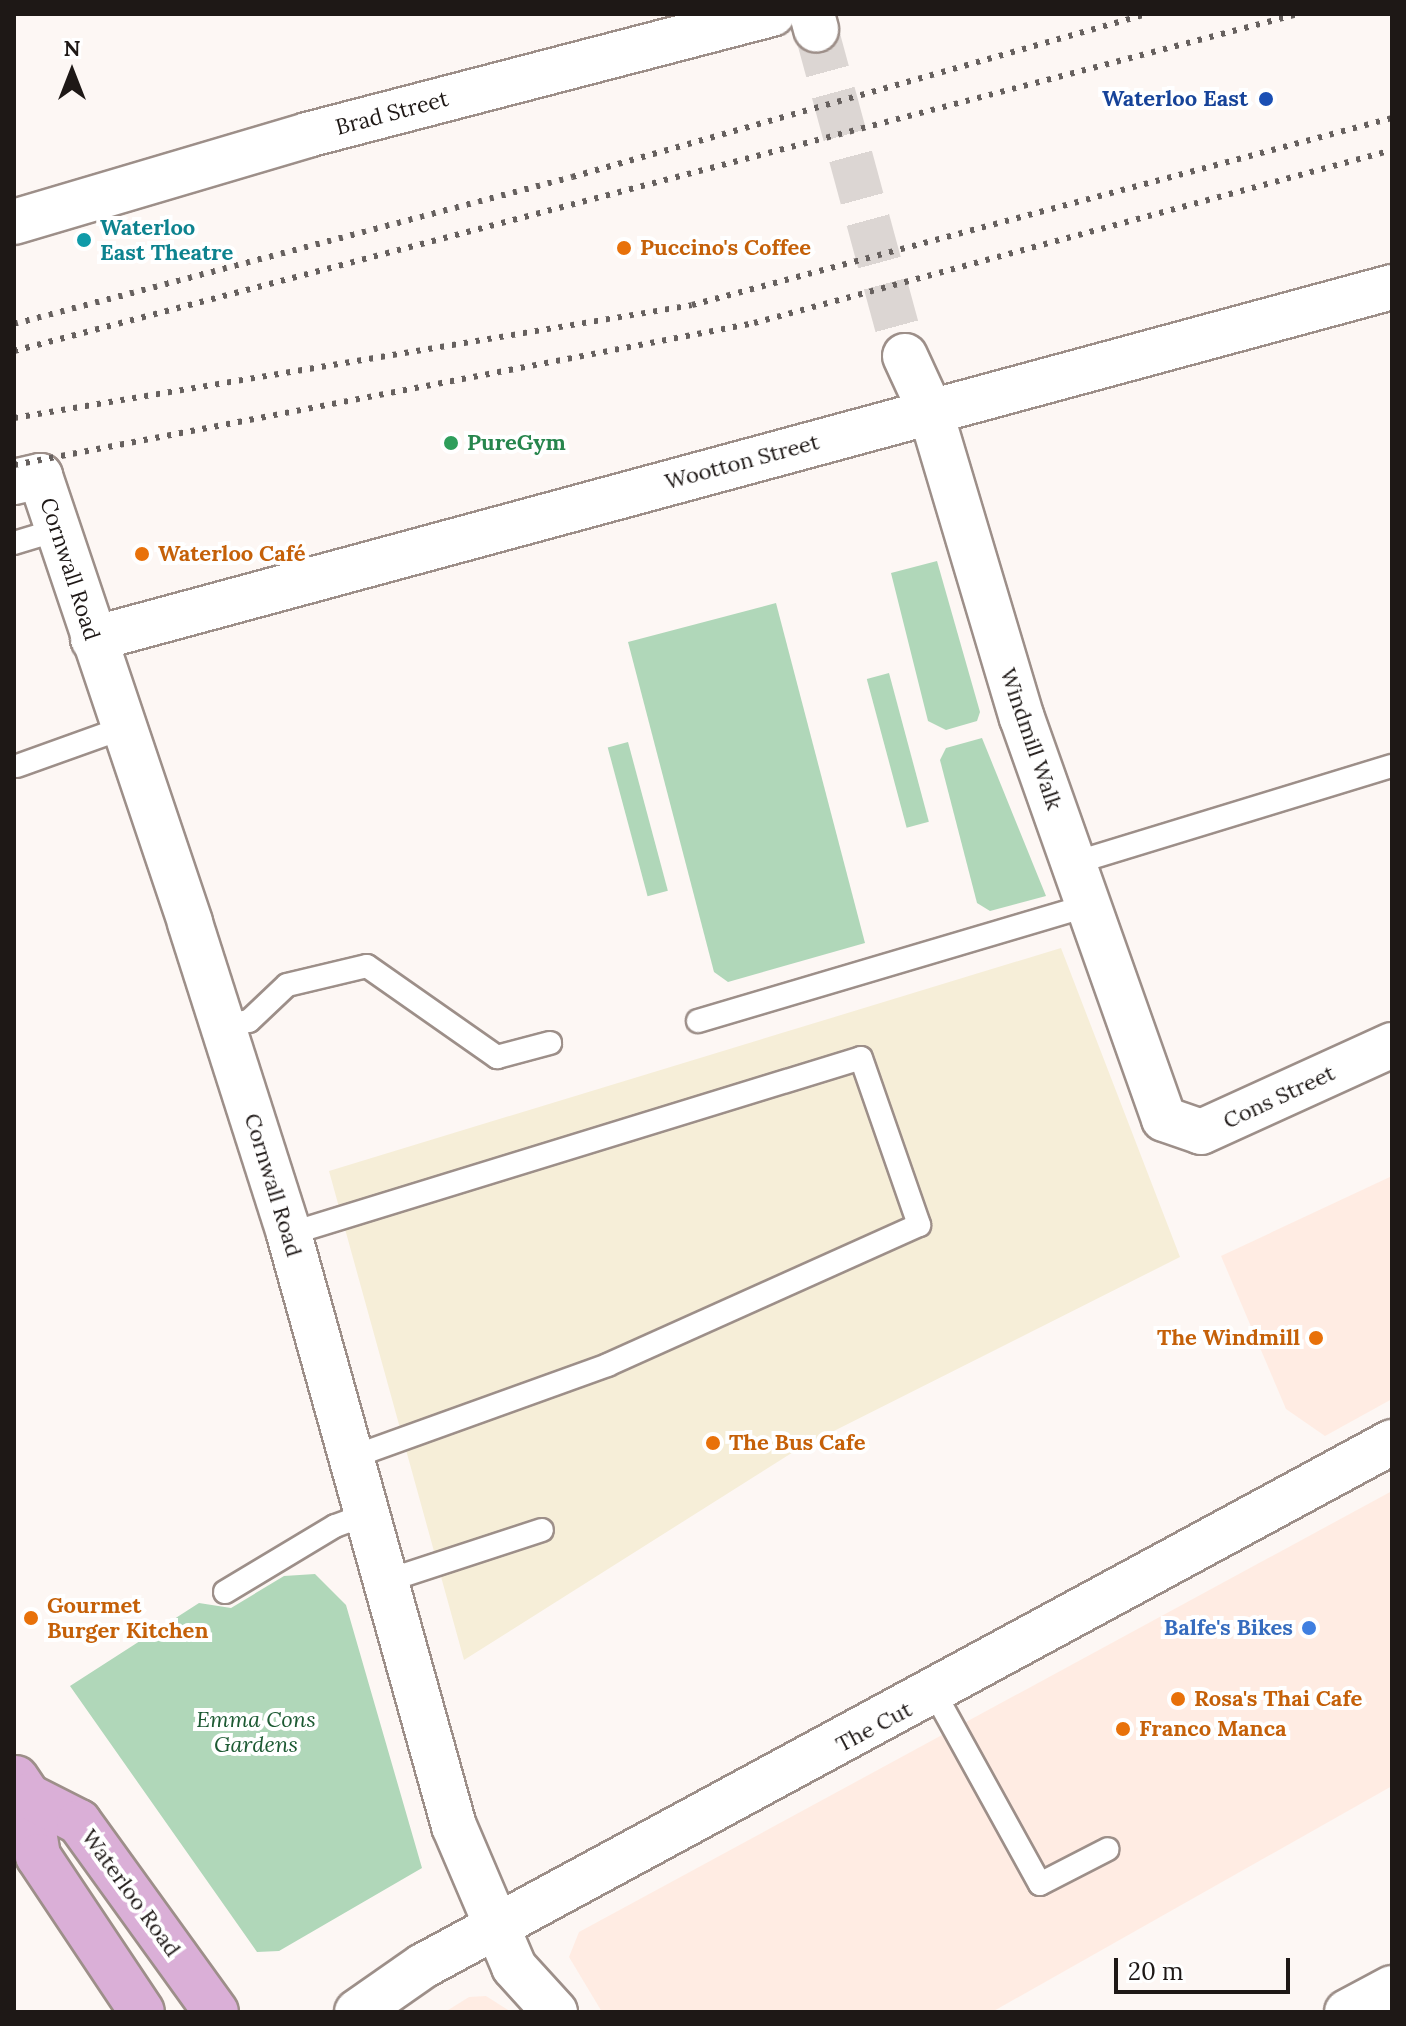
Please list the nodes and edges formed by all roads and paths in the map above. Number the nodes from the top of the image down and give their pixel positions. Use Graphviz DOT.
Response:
graph roads {
  1 [pos="773,14"];
  2 [pos="14,222"];
  3 [pos="1392,287"];
  4 [pos="905,356"];
  5 [pos="930,410"];
  6 [pos="28,469"];
  7 [pos="57,530"];
  8 [pos="14,543"];
  9 [pos="93,639"];
  10 [pos="123,728"];
  11 [pos="17,766"];
  12 [pos="1392,766"];
  13 [pos="1074,863"];
  14 [pos="1089,905"];
  15 [pos="698,1021"];
  16 [pos="223,1026"];
  17 [pos="550,1043"];
  18 [pos="1392,1045"];
  19 [pos="1164,1119"];
  20 [pos="289,1234"];
  21 [pos="1392,1442"];
  22 [pos="353,1457"];
  23 [pos="368,1514"];
  24 [pos="542,1530"];
  25 [pos="386,1581"];
  26 [pos="225,1592"];
  27 [pos="935,1694"];
  28 [pos="21,1785"];
  29 [pos="1108,1849"];
  30 [pos="497,1926"];
  31 [pos="1392,1988"];
  32 [pos="142,2012"];
  33 [pos="216,2012"];
  34 [pos="357,2012"];
  35 [pos="555,2012"];
  36 [pos="1347,2012"];
  1 -- 2 [label="street, Brad Street"];
  3 -- 5 [label="street, Wootton Street"];
  4 -- 5 [label="street, Windmill Walk"];
  5 -- 9 [label="street, Wootton Street"];
  5 -- 13 [label="street, Windmill Walk"];
  6 -- 7 [label="street, Cornwall Road"];
  7 -- 8 [label="lane"];
  7 -- 9 [label="street, Cornwall Road"];
  9 -- 10 [label="street, Cornwall Road"];
  10 -- 11 [label="lane"];
  10 -- 16 [label="street, Cornwall Road"];
  12 -- 13 [label="lane"];
  13 -- 14 [label="street, Windmill Walk"];
  14 -- 15 [label="lane"];
  14 -- 19 [label="street, Windmill Walk"];
  16 -- 17 [label="lane"];
  16 -- 20 [label="street, Cornwall Road"];
  18 -- 19 [label="street, Cons Street"];
  20 -- 22 [label="street, Cornwall Road"];
  20 -- 22 [label="lane"];
  21 -- 27 [label="street, The Cut"];
  22 -- 23 [label="street, Cornwall Road"];
  23 -- 25 [label="street, Cornwall Road"];
  23 -- 26 [label="lane"];
  24 -- 25 [label="lane"];
  25 -- 30 [label="street, Cornwall Road"];
  27 -- 29 [label="lane"];
  27 -- 30 [label="street, The Cut"];
  28 -- 32 [label="main road, Waterloo Road"];
  28 -- 33 [label="main road, Waterloo Road"];
  30 -- 34 [label="street, The Cut"];
  30 -- 35 [label="street, Cornwall Road"];
  31 -- 36 [label="street"];
}
